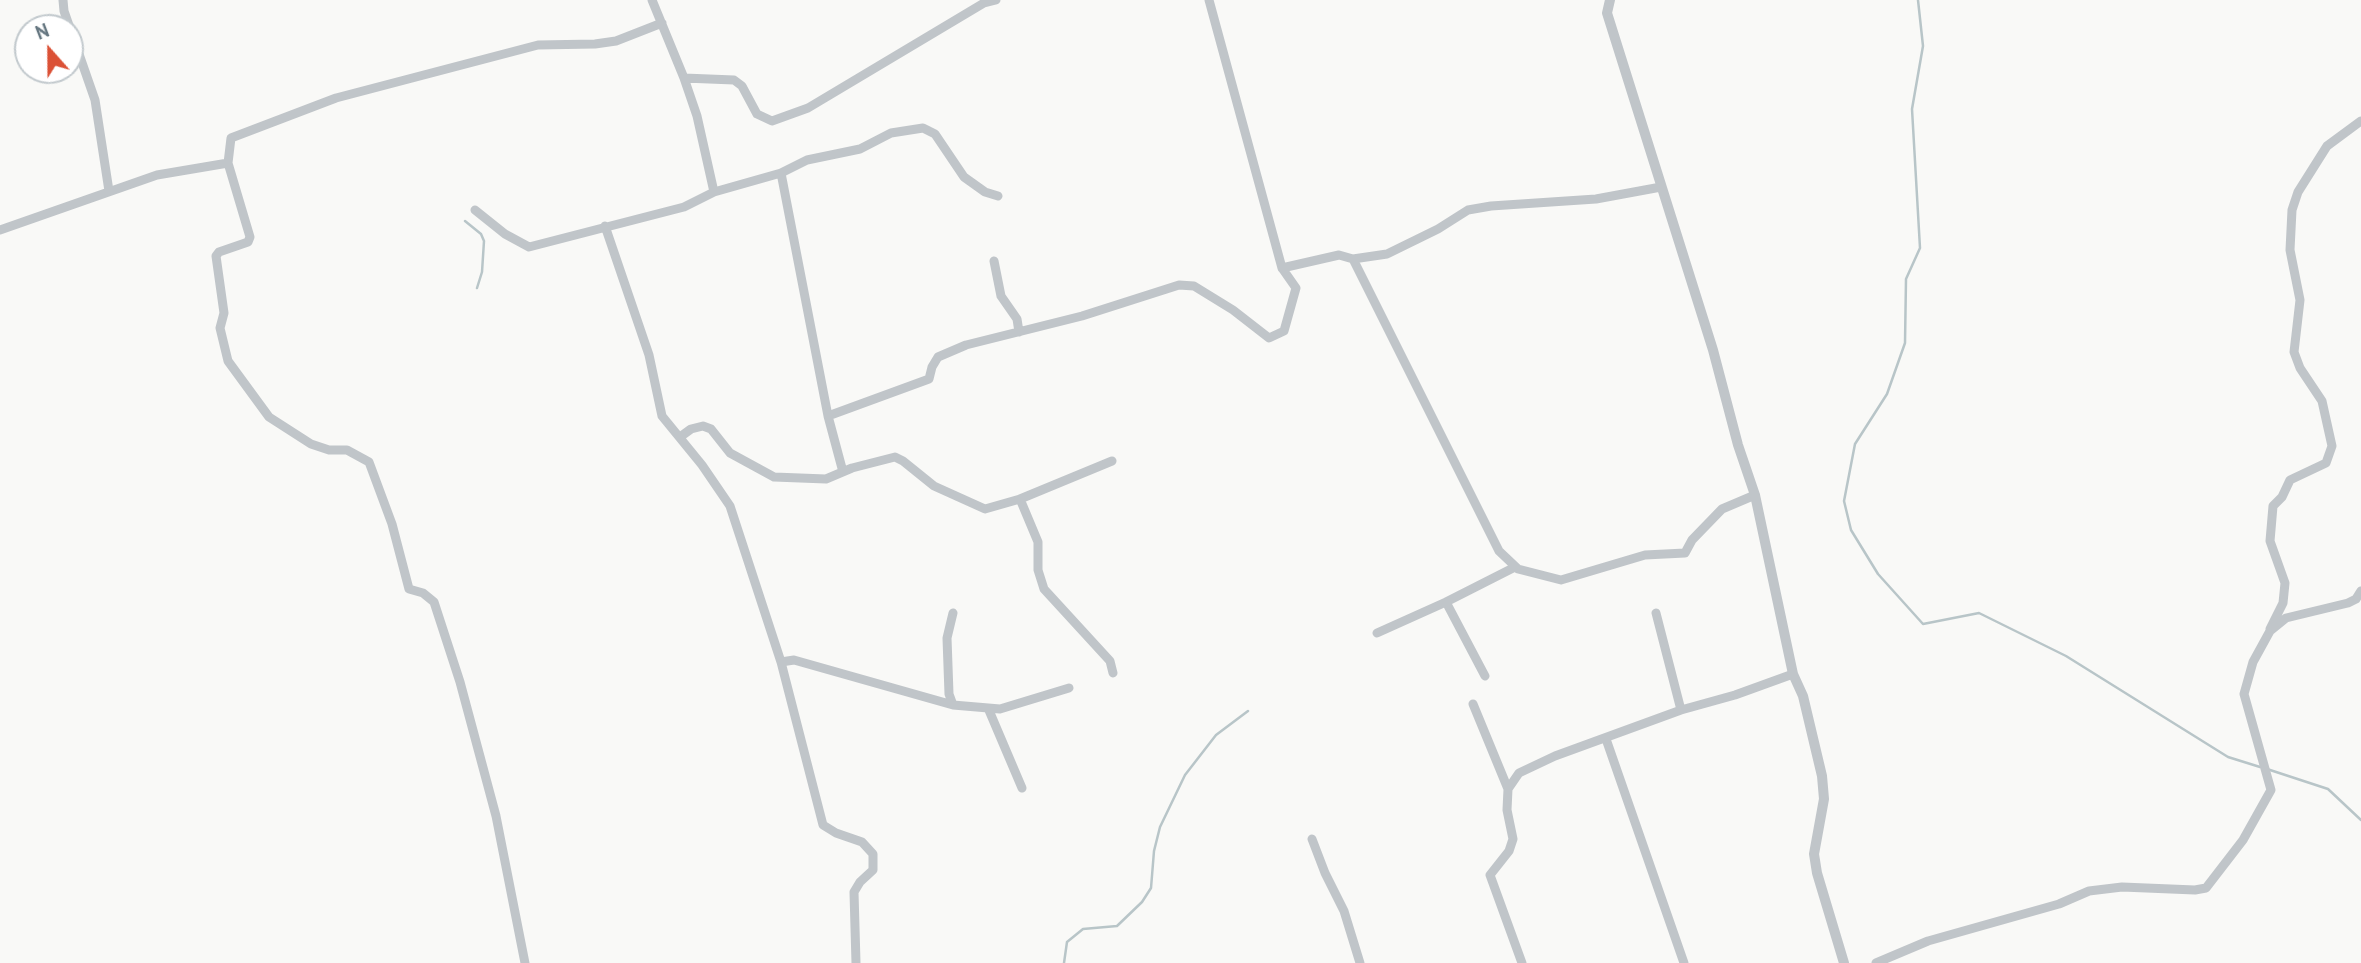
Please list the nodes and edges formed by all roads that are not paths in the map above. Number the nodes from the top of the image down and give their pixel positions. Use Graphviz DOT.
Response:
graph roads {
  1 [pos="63,0"];
  2 [pos="652,0"];
  3 [pos="996,0"];
  4 [pos="1209,0"];
  5 [pos="1610,0"];
  6 [pos="662,23"];
  7 [pos="684,78"];
  8 [pos="2361,121"];
  9 [pos="228,163"];
  10 [pos="781,173"];
  11 [pos="1661,187"];
  12 [pos="109,191"];
  13 [pos="714,192"];
  14 [pos="998,196"];
  15 [pos="475,210"];
  16 [pos="605,226"];
  17 [pos="0,230"];
  18 [pos="1353,259"];
  19 [pos="994,261"];
  20 [pos="1282,268"];
  21 [pos="1019,332"];
  22 [pos="828,416"];
  23 [pos="680,438"];
  24 [pos="1112,461"];
  25 [pos="843,472"];
  26 [pos="1755,495"];
  27 [pos="1020,499"];
  28 [pos="1515,567"];
  29 [pos="2361,591"];
  30 [pos="1446,603"];
  31 [pos="953,613"];
  32 [pos="1656,613"];
  33 [pos="2270,631"];
  34 [pos="1377,633"];
  35 [pos="781,662"];
  36 [pos="1113,673"];
  37 [pos="1793,674"];
  38 [pos="1485,676"];
  39 [pos="1069,688"];
  40 [pos="1473,704"];
  41 [pos="953,705"];
  42 [pos="988,708"];
  43 [pos="1681,710"];
  44 [pos="1606,739"];
  45 [pos="1022,788"];
  46 [pos="1508,789"];
  47 [pos="1312,839"];
  48 [pos="525,963"];
  49 [pos="856,963"];
  50 [pos="1360,963"];
  51 [pos="1522,963"];
  52 [pos="1684,963"];
  53 [pos="1844,963"];
  54 [pos="1876,963"];
  1 -- 12 [label="street"];
  2 -- 6 [label="street"];
  3 -- 7 [label="street"];
  4 -- 20 [label="street"];
  5 -- 11 [label="street"];
  6 -- 7 [label="street"];
  6 -- 9 [label="street"];
  7 -- 13 [label="street"];
  8 -- 33 [label="street"];
  9 -- 12 [label="street"];
  9 -- 48 [label="street"];
  10 -- 13 [label="street"];
  10 -- 14 [label="street"];
  10 -- 22 [label="street"];
  11 -- 18 [label="street"];
  11 -- 26 [label="street"];
  12 -- 17 [label="street"];
  13 -- 16 [label="street"];
  15 -- 16 [label="street"];
  16 -- 23 [label="street"];
  18 -- 20 [label="street"];
  18 -- 28 [label="street"];
  19 -- 21 [label="street"];
  20 -- 21 [label="street"];
  21 -- 22 [label="street"];
  22 -- 25 [label="street"];
  23 -- 25 [label="street"];
  23 -- 35 [label="street"];
  24 -- 27 [label="street"];
  25 -- 27 [label="street"];
  26 -- 28 [label="street"];
  26 -- 37 [label="street"];
  27 -- 36 [label="street"];
  28 -- 30 [label="street"];
  29 -- 33 [label="street"];
  30 -- 34 [label="street"];
  30 -- 38 [label="street"];
  31 -- 41 [label="street"];
  32 -- 43 [label="street"];
  33 -- 54 [label="street"];
  35 -- 41 [label="street"];
  35 -- 49 [label="street"];
  37 -- 43 [label="street"];
  37 -- 53 [label="street"];
  39 -- 42 [label="street"];
  40 -- 46 [label="street"];
  41 -- 42 [label="street"];
  42 -- 45 [label="street"];
  43 -- 44 [label="street"];
  44 -- 46 [label="street"];
  44 -- 52 [label="street"];
  46 -- 51 [label="street"];
  47 -- 50 [label="street"];
}
